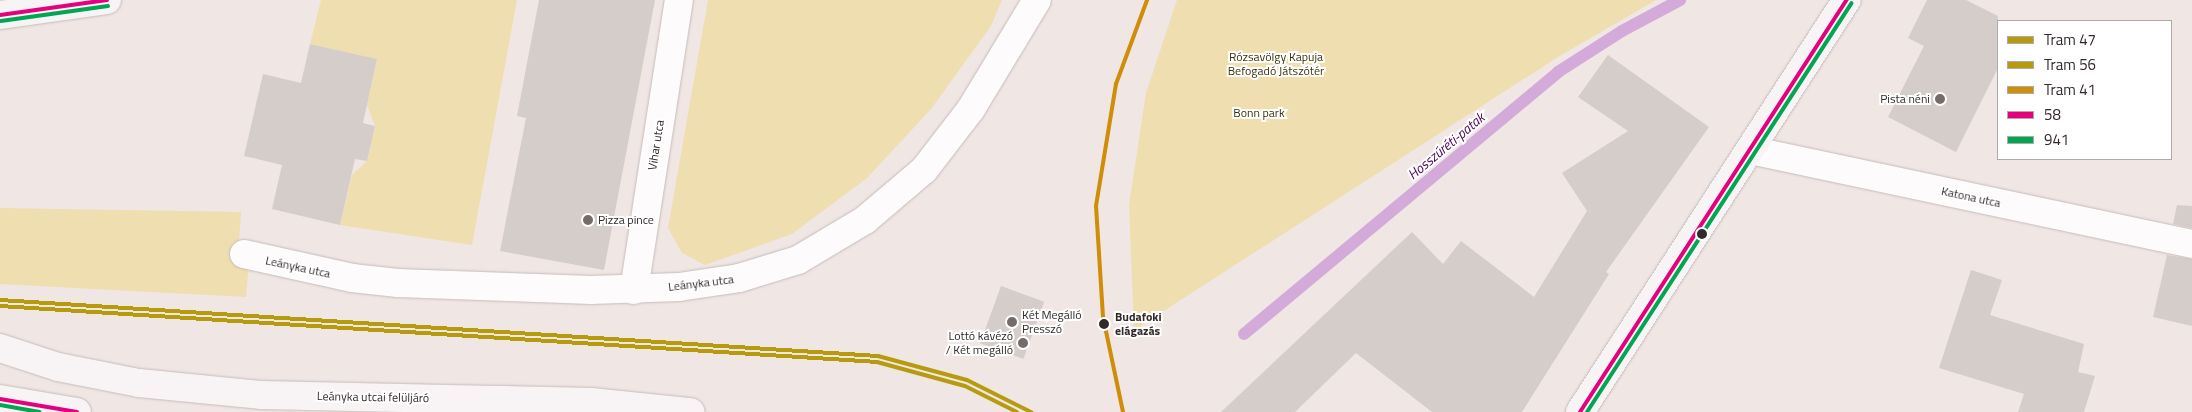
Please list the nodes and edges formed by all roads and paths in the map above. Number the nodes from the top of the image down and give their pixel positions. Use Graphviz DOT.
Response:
graph roads {
  1 [pos="108,0"];
  2 [pos="678,0"];
  3 [pos="1038,0"];
  4 [pos="1847,0"];
  5 [pos="0,15"];
  6 [pos="1750,150"];
  7 [pos="2192,244"];
  8 [pos="244,254"];
  9 [pos="634,290"];
  10 [pos="0,348"];
  11 [pos="0,362"];
  12 [pos="58,367"];
  13 [pos="0,399"];
  14 [pos="77,412"];
  15 [pos="690,412"];
  16 [pos="1580,412"];
  1 -- 5 [label="main road"];
  2 -- 9 [label="street, Vihar utca"];
  3 -- 9 [label="street, Leányka utca"];
  4 -- 6 [label="main road"];
  6 -- 7 [label="street, Katona utca"];
  6 -- 16 [label="main road"];
  8 -- 9 [label="street, Leányka utca"];
  10 -- 12 [label="main road"];
  11 -- 12 [label="main road"];
  12 -- 15 [label="main road, Leányka utcai felüljáró"];
  13 -- 14 [label="main road"];
}
